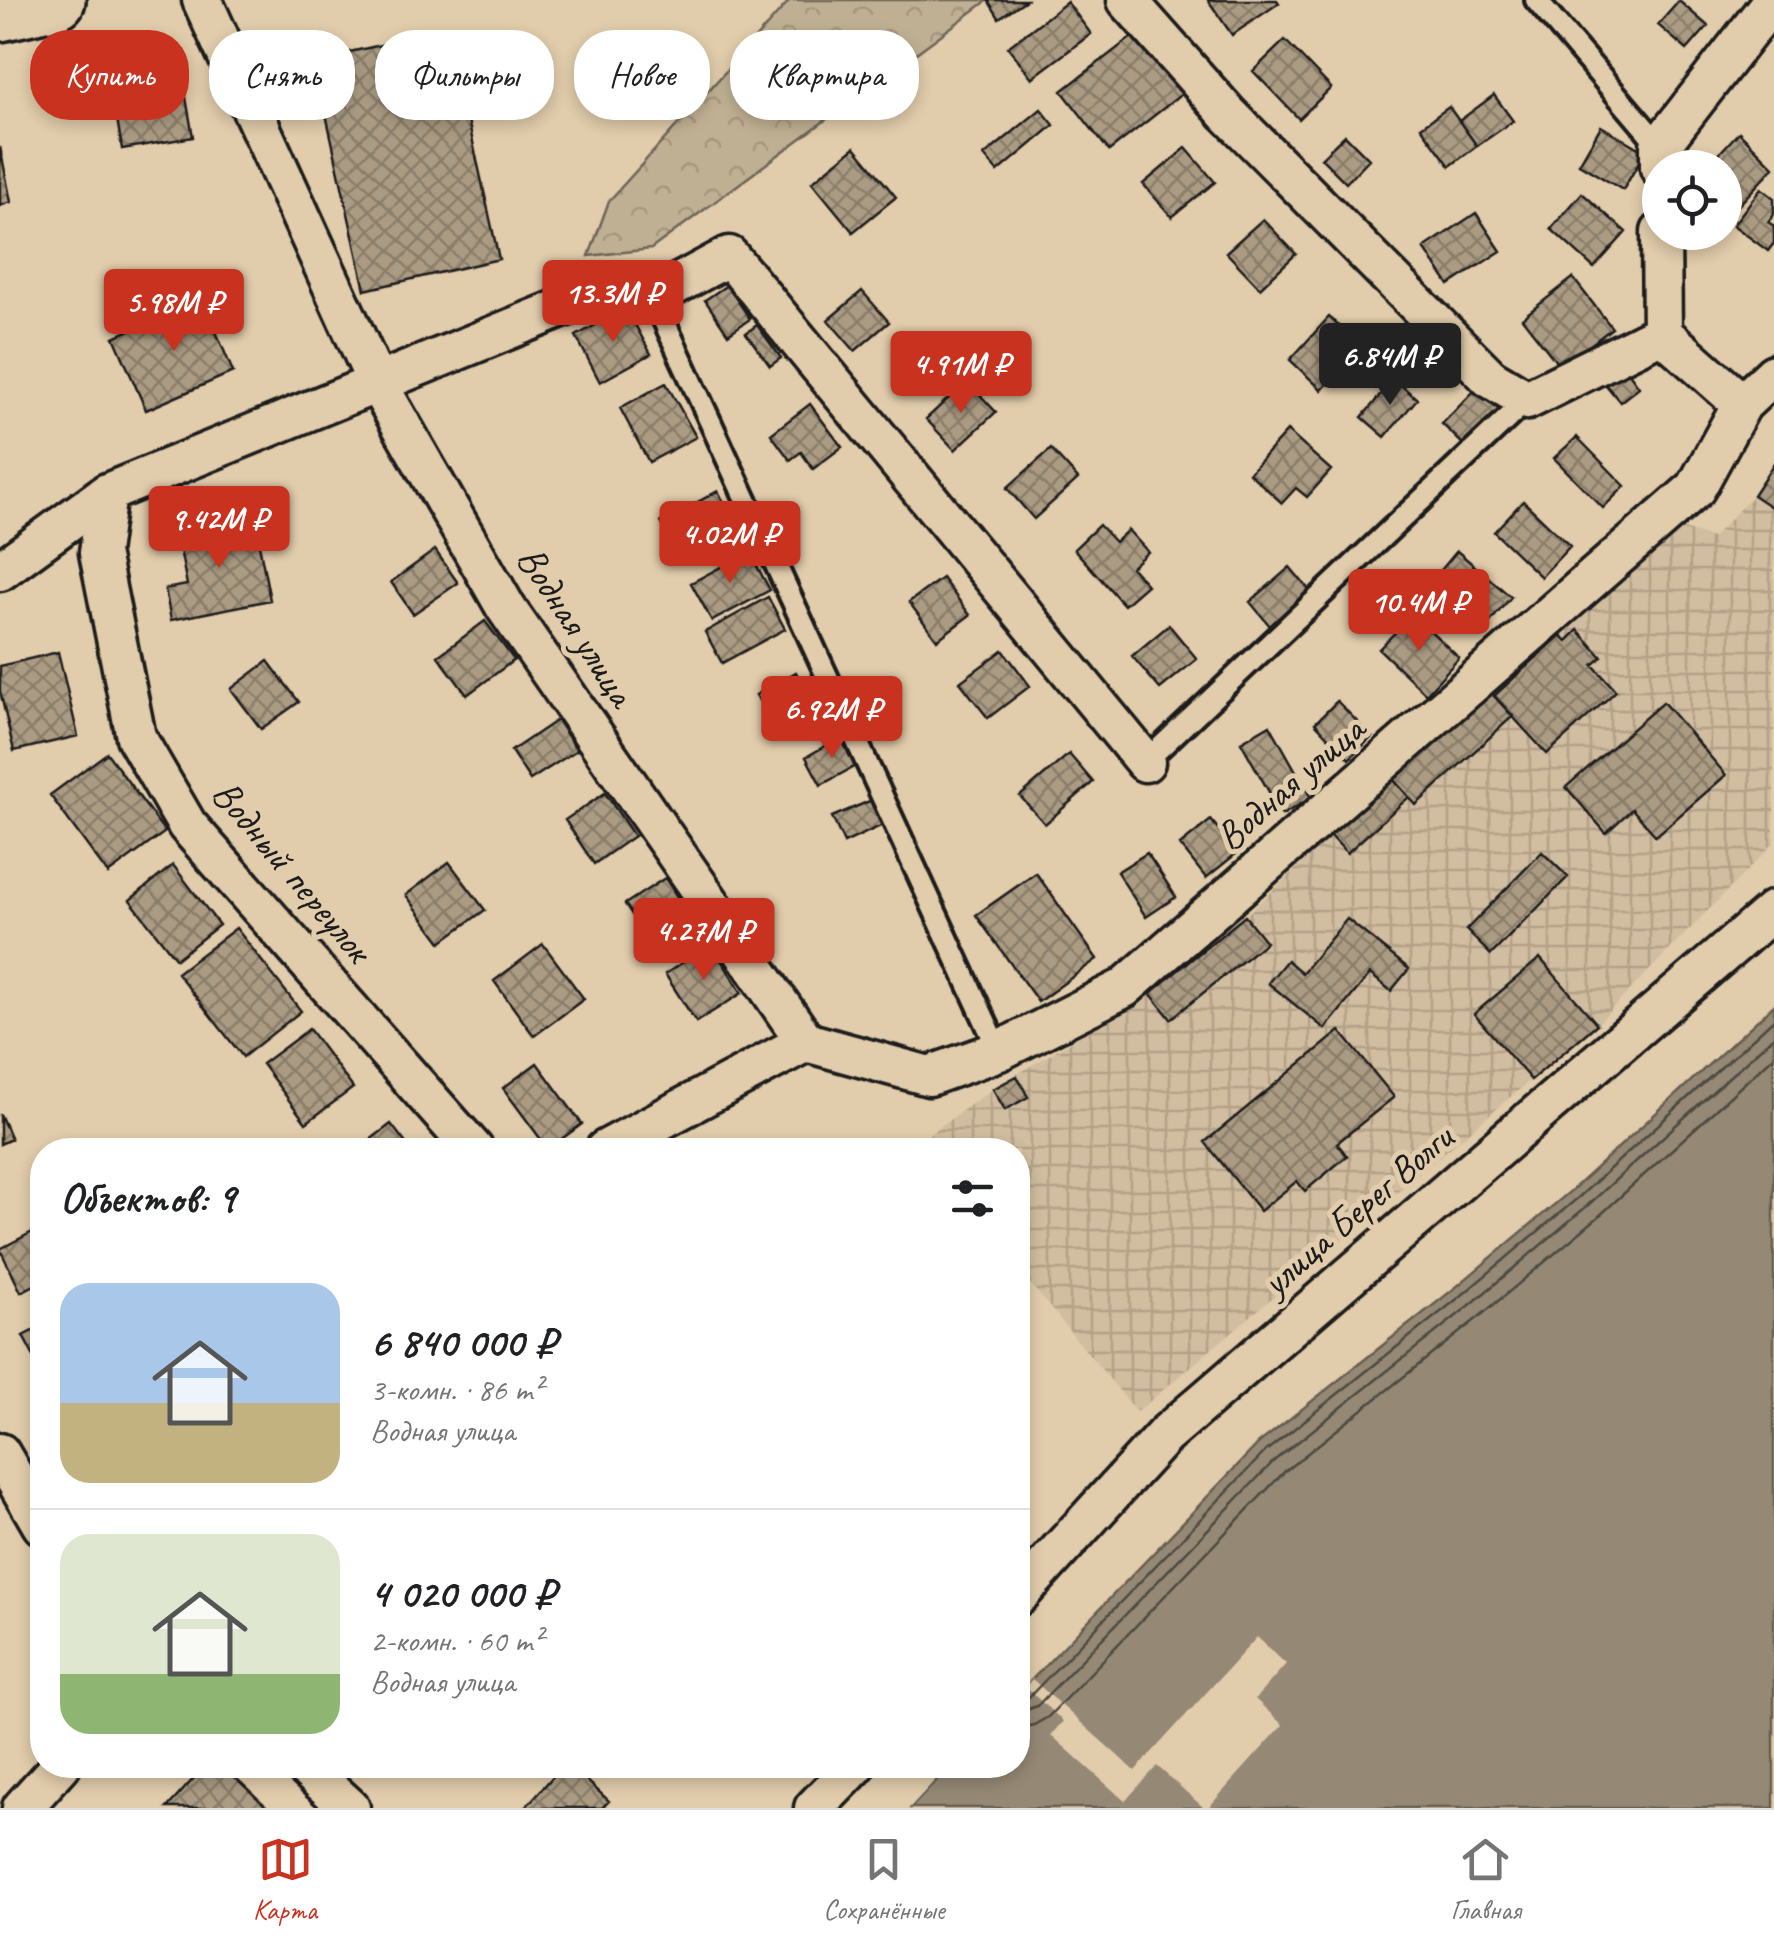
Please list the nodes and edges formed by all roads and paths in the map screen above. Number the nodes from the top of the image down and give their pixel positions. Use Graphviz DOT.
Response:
graph roads {
  1 [pos="56,0"];
  2 [pos="202,0"];
  3 [pos="1127,0"];
  4 [pos="1536,0"];
  5 [pos="1773,0"];
  6 [pos="0,13"];
  7 [pos="1654,150"];
  8 [pos="1665,150"];
  9 [pos="1661,250"];
  10 [pos="653,298"];
  11 [pos="1662,332"];
  12 [pos="1774,374"];
  13 [pos="376,381"];
  14 [pos="1528,400"];
  15 [pos="1742,404"];
  16 [pos="108,493"];
  17 [pos="0,571"];
  18 [pos="1145,762"];
  19 [pos="1774,910"];
  20 [pos="806,1042"];
  21 [pos="999,1050"];
  22 [pos="463,1138"];
  23 [pos="627,1138"];
  24 [pos="0,1452"];
  25 [pos="30,1504"];
  26 [pos="1030,1583"];
  27 [pos="49,1778"];
  28 [pos="317,1778"];
  29 [pos="843,1778"];
  30 [pos="22,1808"];
  31 [pos="350,1808"];
  32 [pos="814,1808"];
  1 -- 6 [label="main road"];
  2 -- 13 [label="street, Водная улица"];
  3 -- 14 [label="street"];
  4 -- 7 [label="lane"];
  5 -- 8 [label="street"];
  9 -- 11 [label="street"];
  10 -- 13 [label="street"];
  10 -- 18 [label="street"];
  10 -- 21 [label="lane"];
  11 -- 14 [label="street"];
  11 -- 15 [label="street"];
  12 -- 15 [label="street, Водная улица"];
  13 -- 16 [label="street"];
  13 -- 20 [label="street, Водная улица"];
  14 -- 18 [label="lane"];
  15 -- 21 [label="street, Водная улица"];
  16 -- 17 [label="street"];
  16 -- 22 [label="street, Водный переулок"];
  19 -- 26 [label="street, улица Берег Волги"];
  20 -- 21 [label="street, Водная улица"];
  20 -- 23 [label="street"];
  24 -- 25 [label="street"];
  27 -- 30 [label="street"];
  28 -- 31 [label="street"];
  29 -- 32 [label="street"];
}
